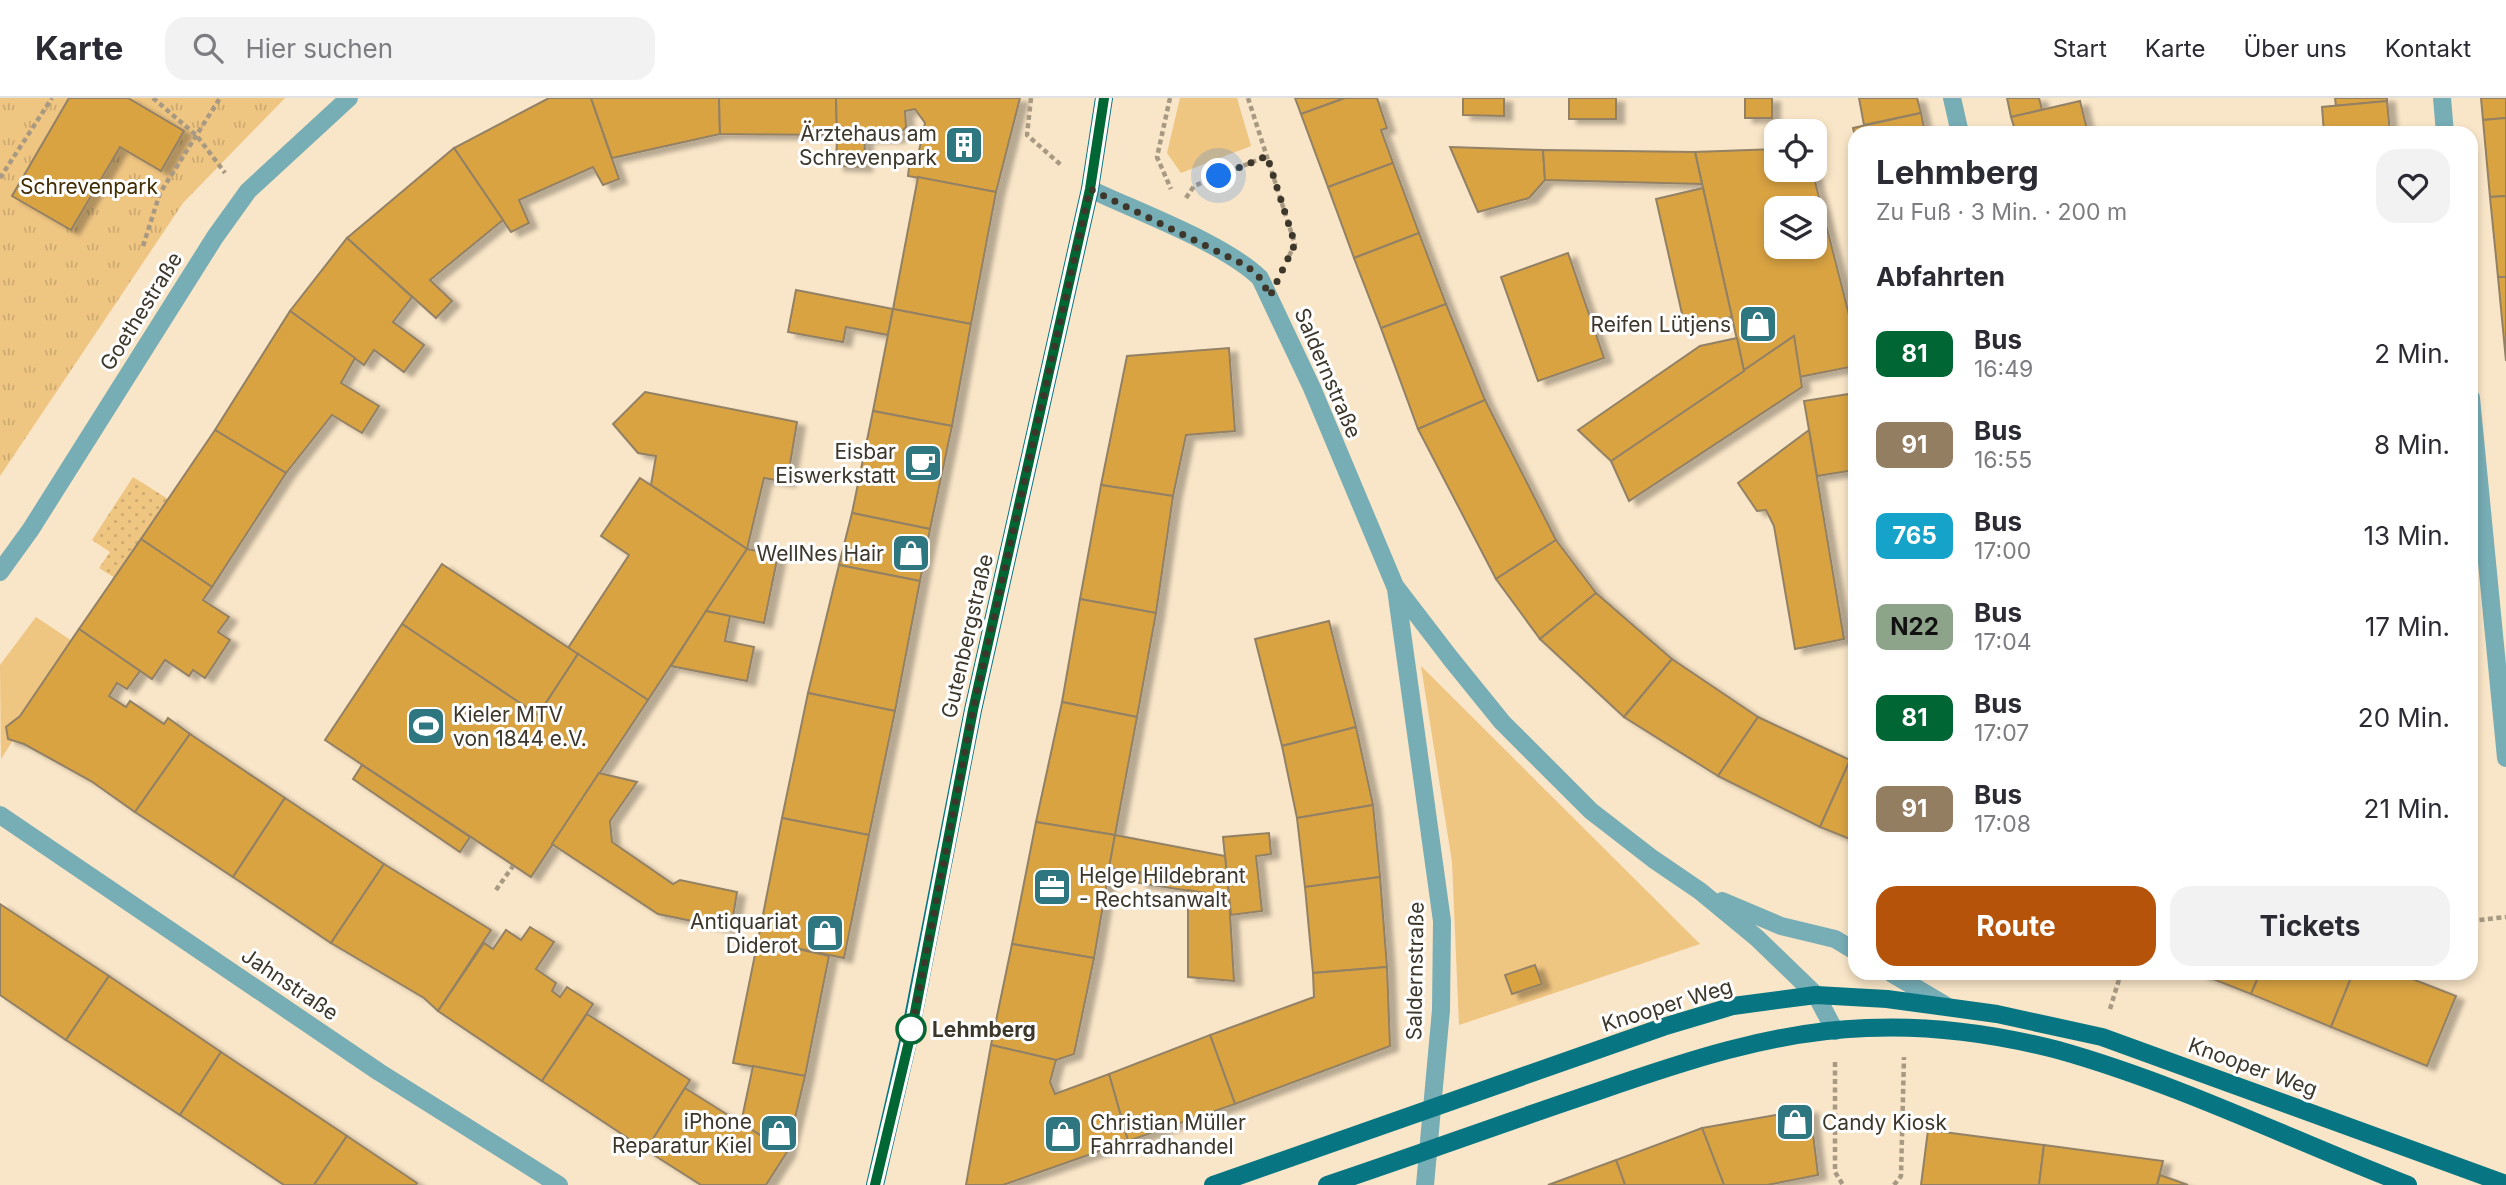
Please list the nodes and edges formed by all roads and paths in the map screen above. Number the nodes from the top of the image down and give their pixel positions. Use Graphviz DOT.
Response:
graph roads {
  1 [pos="52,98"];
  2 [pos="153,98"];
  3 [pos="220,98"];
  4 [pos="349,98"];
  5 [pos="1031,98"];
  6 [pos="1104,98"];
  7 [pos="1170,98"];
  8 [pos="1248,98"];
  9 [pos="1952,98"];
  10 [pos="2442,98"];
  11 [pos="1958,126"];
  12 [pos="2444,126"];
  13 [pos="197,136"];
  14 [pos="1267,156"];
  15 [pos="226,175"];
  16 [pos="0,178"];
  17 [pos="1090,189"];
  18 [pos="1173,193"];
  19 [pos="1181,204"];
  20 [pos="143,246"];
  21 [pos="1270,296"];
  22 [pos="2478,470"];
  23 [pos="0,572"];
  24 [pos="1395,586"];
  25 [pos="2506,758"];
  26 [pos="0,815"];
  27 [pos="513,866"];
  28 [pos="496,890"];
  29 [pos="1700,891"];
  30 [pos="2506,917"];
  31 [pos="2478,920"];
  32 [pos="1848,947"];
  33 [pos="1903,980"];
  34 [pos="1816,995"];
  35 [pos="1945,1005"];
  36 [pos="1904,1028"];
  37 [pos="1835,1031"];
  38 [pos="1432,1107"];
  39 [pos="1427,1149"];
  40 [pos="2506,1184"];
  41 [pos="559,1185"];
  42 [pos="875,1185"];
  43 [pos="1213,1185"];
  44 [pos="1327,1185"];
  45 [pos="1425,1185"];
  46 [pos="1843,1185"];
  47 [pos="1894,1185"];
  48 [pos="2408,1185"];
  1 -- 16 [label="path"];
  2 -- 13 [label="path"];
  3 -- 13 [label="path"];
  4 -- 23 [label="street, Goethestraße"];
  5 -- 17 [label="path"];
  6 -- 17 [label="main road, Gutenbergstraße"];
  7 -- 18 [label="path"];
  8 -- 14 [label="path"];
  9 -- 11 [label="street"];
  10 -- 12 [label="street"];
  13 -- 15 [label="path"];
  13 -- 20 [label="path"];
  14 -- 19 [label="path"];
  14 -- 21 [label="path"];
  17 -- 21 [label="street, Saldernstraße"];
  17 -- 42 [label="main road, Gutenbergstraße"];
  21 -- 24 [label="street, Saldernstraße"];
  22 -- 25 [label="street"];
  24 -- 29 [label="street, Saldernstraße"];
  24 -- 38 [label="street, Saldernstraße"];
  26 -- 41 [label="street, Jahnstraße"];
  27 -- 28 [label="path"];
  29 -- 32 [label="street, Saldernstraße"];
  29 -- 34 [label="street, Saldernstraße"];
  30 -- 31 [label="path"];
  33 -- 35 [label="street"];
  34 -- 35 [label="main road, Knooper Weg"];
  34 -- 37 [label="street, Saldernstraße"];
  34 -- 38 [label="main road, Knooper Weg"];
  35 -- 40 [label="main road, Knooper Weg"];
  36 -- 37 [label="main road"];
  36 -- 47 [label="path"];
  36 -- 48 [label="main road"];
  37 -- 39 [label="main road"];
  37 -- 46 [label="path"];
  38 -- 39 [label="street, Saldernstraße"];
  38 -- 43 [label="main road, Knooper Weg"];
  39 -- 44 [label="main road"];
  39 -- 45 [label="street, Saldernstraße"];
}
